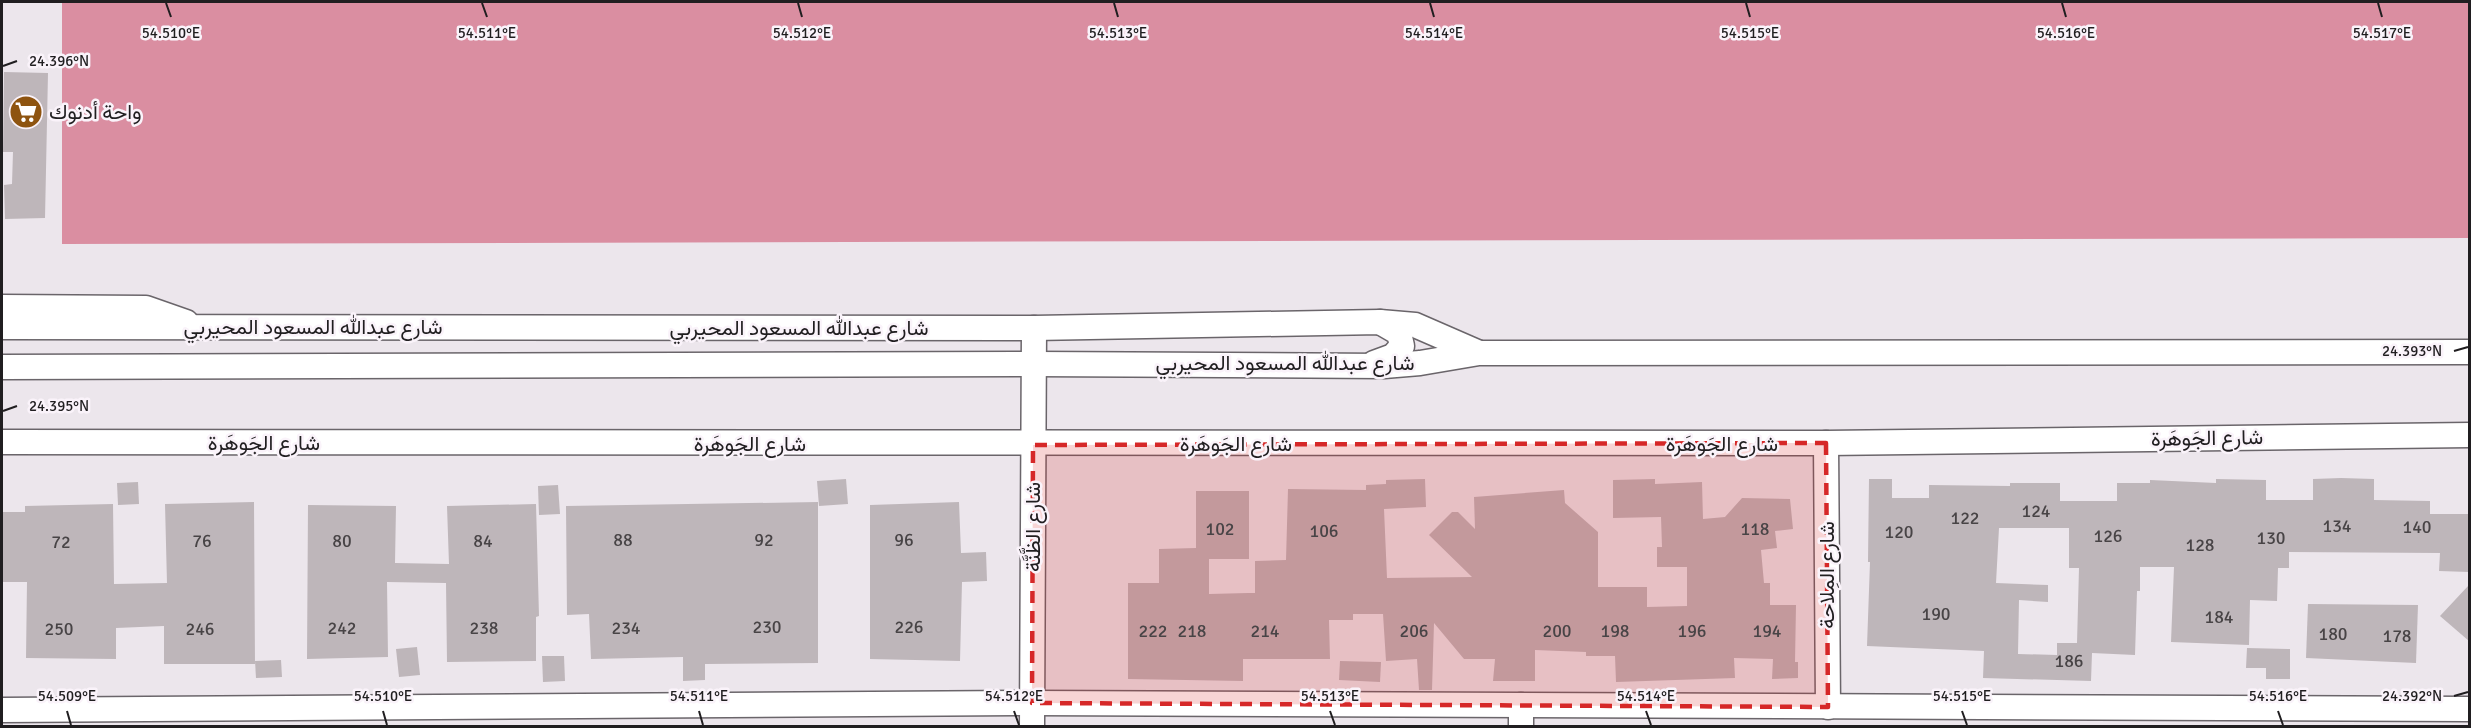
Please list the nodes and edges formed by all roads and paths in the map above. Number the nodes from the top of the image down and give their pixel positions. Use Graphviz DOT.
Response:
graph roads {
  1 [pos="2,307"];
  2 [pos="1380,322"];
  3 [pos="2,327"];
  4 [pos="196,327"];
  5 [pos="1034,328"];
  6 [pos="2469,352"];
  7 [pos="1479,353"];
  8 [pos="1034,364"];
  9 [pos="1369,365"];
  10 [pos="2,367"];
  11 [pos="2469,435"];
  12 [pos="2,442"];
  13 [pos="1826,443"];
  14 [pos="1033,445"];
  15 [pos="1032,702"];
  16 [pos="1828,707"];
  17 [pos="2469,709"];
  18 [pos="2,710"];
  19 [pos="1298,715"];
  20 [pos="1521,716"];
  21 [pos="1765,716"];
  22 [pos="1032,726"];
  1 -- 4 [label="street"];
  2 -- 5 [label="street, شارع عبدالله المسعود المحيربي"];
  2 -- 7 [label="street, شارع عبدالله المسعود المحيربي"];
  2 -- 9 [label="street"];
  3 -- 4 [label="street, شارع عبدالله المسعود المحيربي"];
  4 -- 5 [label="street, شارع عبدالله المسعود المحيربي"];
  5 -- 8 [label="street, شارع الظَّنَّة"];
  6 -- 7 [label="street"];
  7 -- 9 [label="street, شارع عبدالله المسعود المحيربي"];
  8 -- 9 [label="street, شارع عبدالله المسعود المحيربي"];
  8 -- 10 [label="street, شارع عبدالله المسعود المحيربي"];
  8 -- 14 [label="street, شارع الظَّنَّة"];
  11 -- 13 [label="street, شارع الجَوهَرة"];
  12 -- 14 [label="street, شارع الجَوهَرة"];
  13 -- 14 [label="street, شارع الجَوهَرة"];
  13 -- 16 [label="street, شارع المِلاحة"];
  14 -- 15 [label="street, شارع الظَّنَّة"];
  15 -- 18 [label="street"];
  15 -- 19 [label="street"];
  15 -- 22 [label="street, شارع الظَّنَّة"];
  16 -- 17 [label="street"];
  16 -- 21 [label="street"];
  19 -- 20 [label="street"];
  20 -- 21 [label="street"];
}
